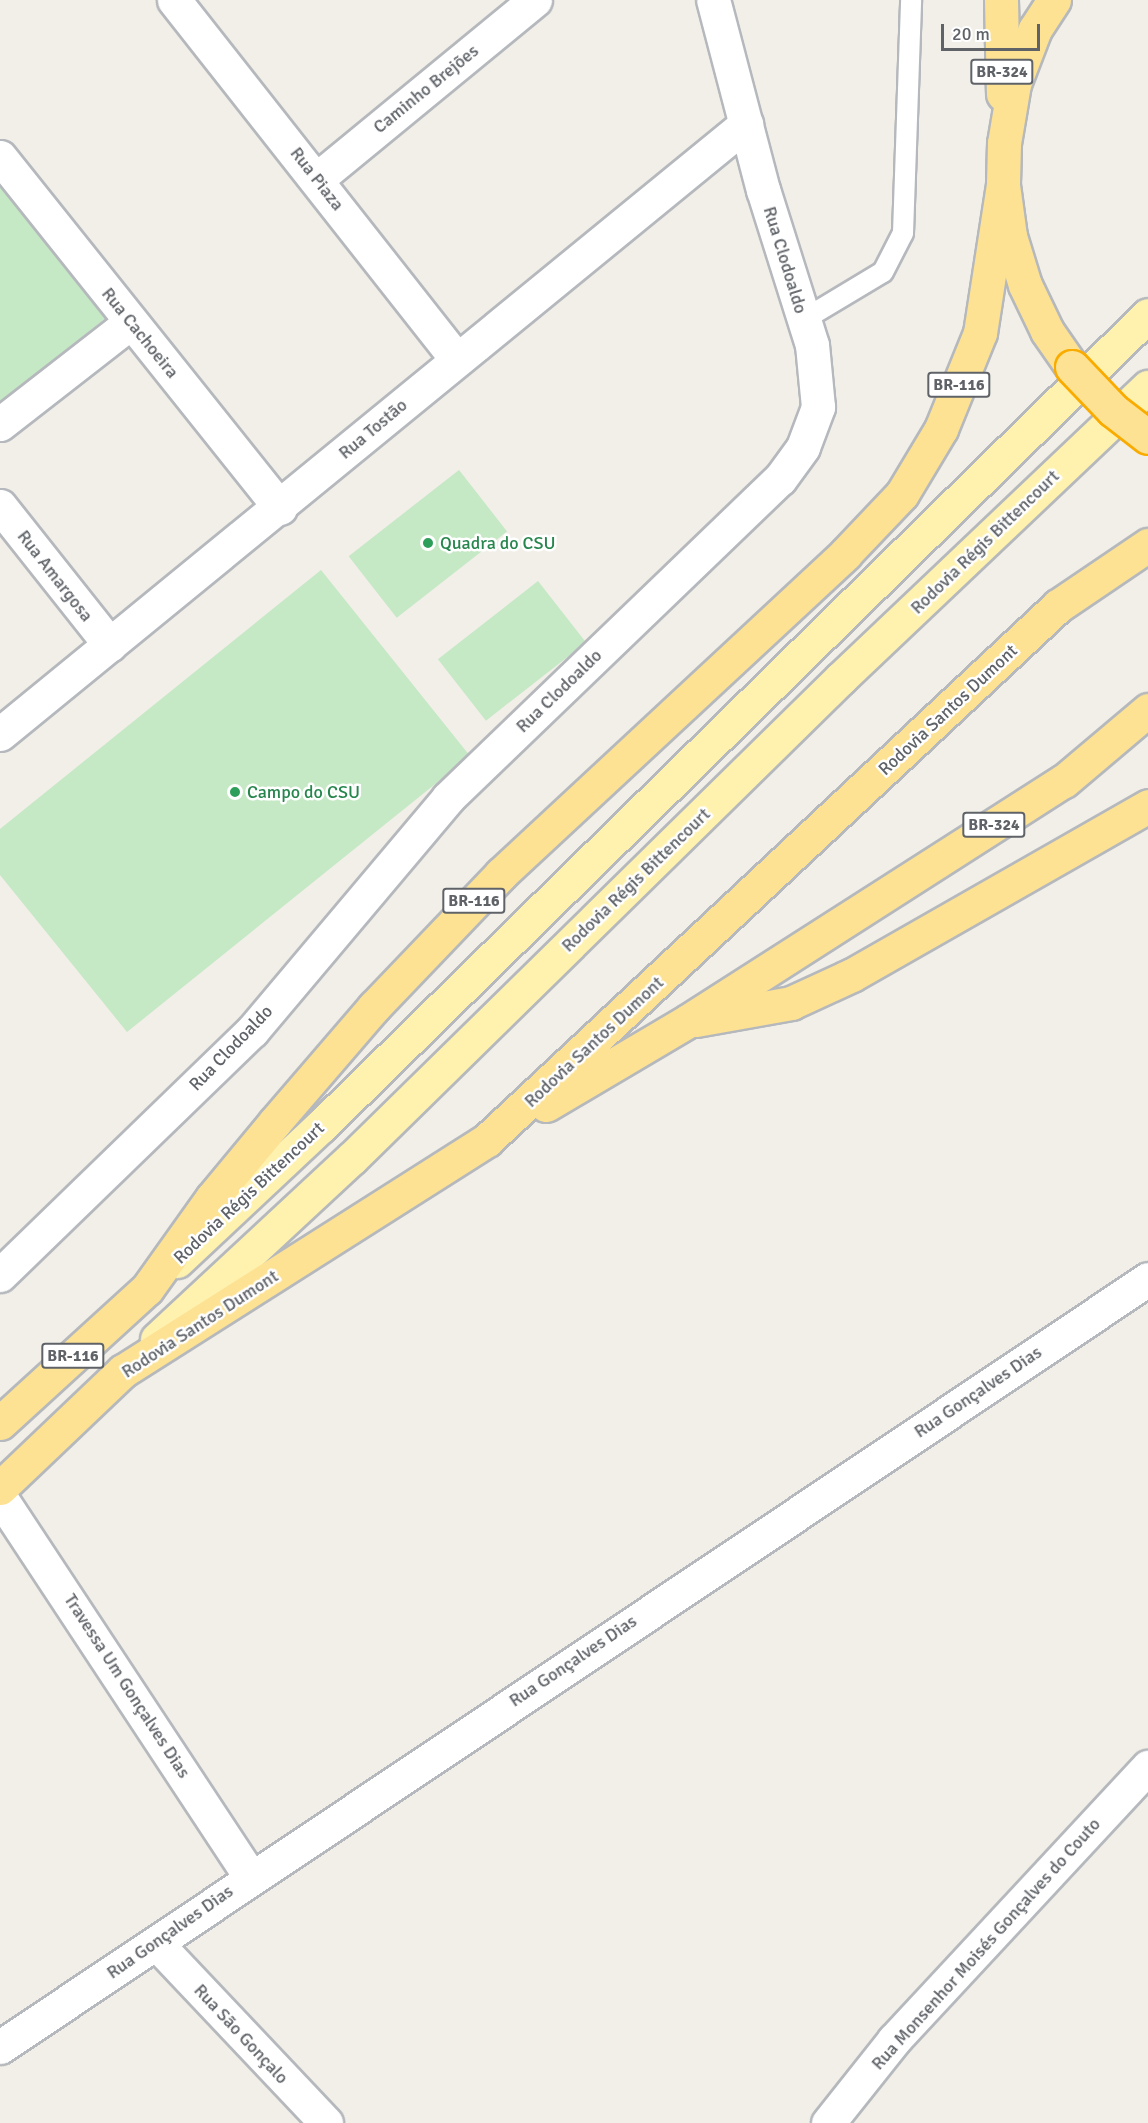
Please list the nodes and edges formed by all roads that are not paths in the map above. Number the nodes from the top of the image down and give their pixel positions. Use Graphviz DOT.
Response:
graph roads {
  1 [pos="174,0"];
  2 [pos="535,0"];
  3 [pos="713,0"];
  4 [pos="911,0"];
  5 [pos="1001,0"];
  6 [pos="1054,0"];
  7 [pos="746,124"];
  8 [pos="1004,143"];
  9 [pos="0,157"];
  10 [pos="317,179"];
  11 [pos="1003,185"];
  12 [pos="1148,315"];
  13 [pos="803,320"];
  14 [pos="131,322"];
  15 [pos="457,359"];
  16 [pos="1148,387"];
  17 [pos="0,424"];
  18 [pos="1148,437"];
  19 [pos="0,506"];
  20 [pos="280,508"];
  21 [pos="1148,545"];
  22 [pos="110,645"];
  23 [pos="1148,710"];
  24 [pos="0,734"];
  25 [pos="1148,806"];
  26 [pos="831,928"];
  27 [pos="688,1021"];
  28 [pos="487,1140"];
  29 [pos="0,1275"];
  30 [pos="1148,1279"];
  31 [pos="147,1289"];
  32 [pos="123,1371"];
  33 [pos="0,1423"];
  34 [pos="0,1488"];
  35 [pos="0,1497"];
  36 [pos="1148,1767"];
  37 [pos="250,1876"];
  38 [pos="156,1944"];
  39 [pos="4,2034"];
  40 [pos="326,2123"];
  41 [pos="828,2123"];
  1 -- 10 [label="street, Rua Piaza"];
  2 -- 10 [label="street, Caminho Brejões"];
  3 -- 7 [label="street, Rua Clodoaldo"];
  4 -- 13 [label="lane"];
  5 -- 8 [label="highway, BR-324"];
  6 -- 8 [label="highway"];
  7 -- 13 [label="street, Rua Clodoaldo"];
  7 -- 15 [label="street, Rua Tostão"];
  8 -- 11 [label="highway"];
  9 -- 14 [label="street, Rua Cachoeira"];
  10 -- 15 [label="street, Rua Piaza"];
  11 -- 18 [label="highway, bridge"];
  11 -- 31 [label="highway, BR-116"];
  12 -- 31 [label="main road, Rodovia Régis Bittencourt / BR-116"];
  13 -- 29 [label="street, Rua Clodoaldo"];
  14 -- 17 [label="street"];
  14 -- 20 [label="street, Rua Cachoeira"];
  15 -- 20 [label="street, Rua Tostão"];
  16 -- 32 [label="main road, Rodovia Régis Bittencourt / BR-116"];
  19 -- 22 [label="street, Rua Amargosa"];
  20 -- 22 [label="street, Rua Tostão"];
  21 -- 28 [label="highway, Rodovia Santos Dumont / BR-116"];
  22 -- 24 [label="street, Rua Tostão"];
  23 -- 26 [label="highway, BR-324"];
  25 -- 27 [label="highway"];
  26 -- 27 [label="highway, BR-116"];
  27 -- 28 [label="highway, BR-116"];
  28 -- 32 [label="highway, Rodovia Santos Dumont / BR-116"];
  30 -- 37 [label="street, Rua Gonçalves Dias"];
  31 -- 33 [label="highway, BR-116"];
  32 -- 34 [label="highway, Rodovia Santos Dumont / BR-116"];
  35 -- 37 [label="street, Travessa Um Gonçalves Dias"];
  36 -- 41 [label="street, Rua Monsenhor Moisés Gonçalves do Couto"];
  37 -- 38 [label="street, Rua Gonçalves Dias"];
  38 -- 39 [label="street, Rua Gonçalves Dias"];
  38 -- 40 [label="street, Rua São Gonçalo"];
}
